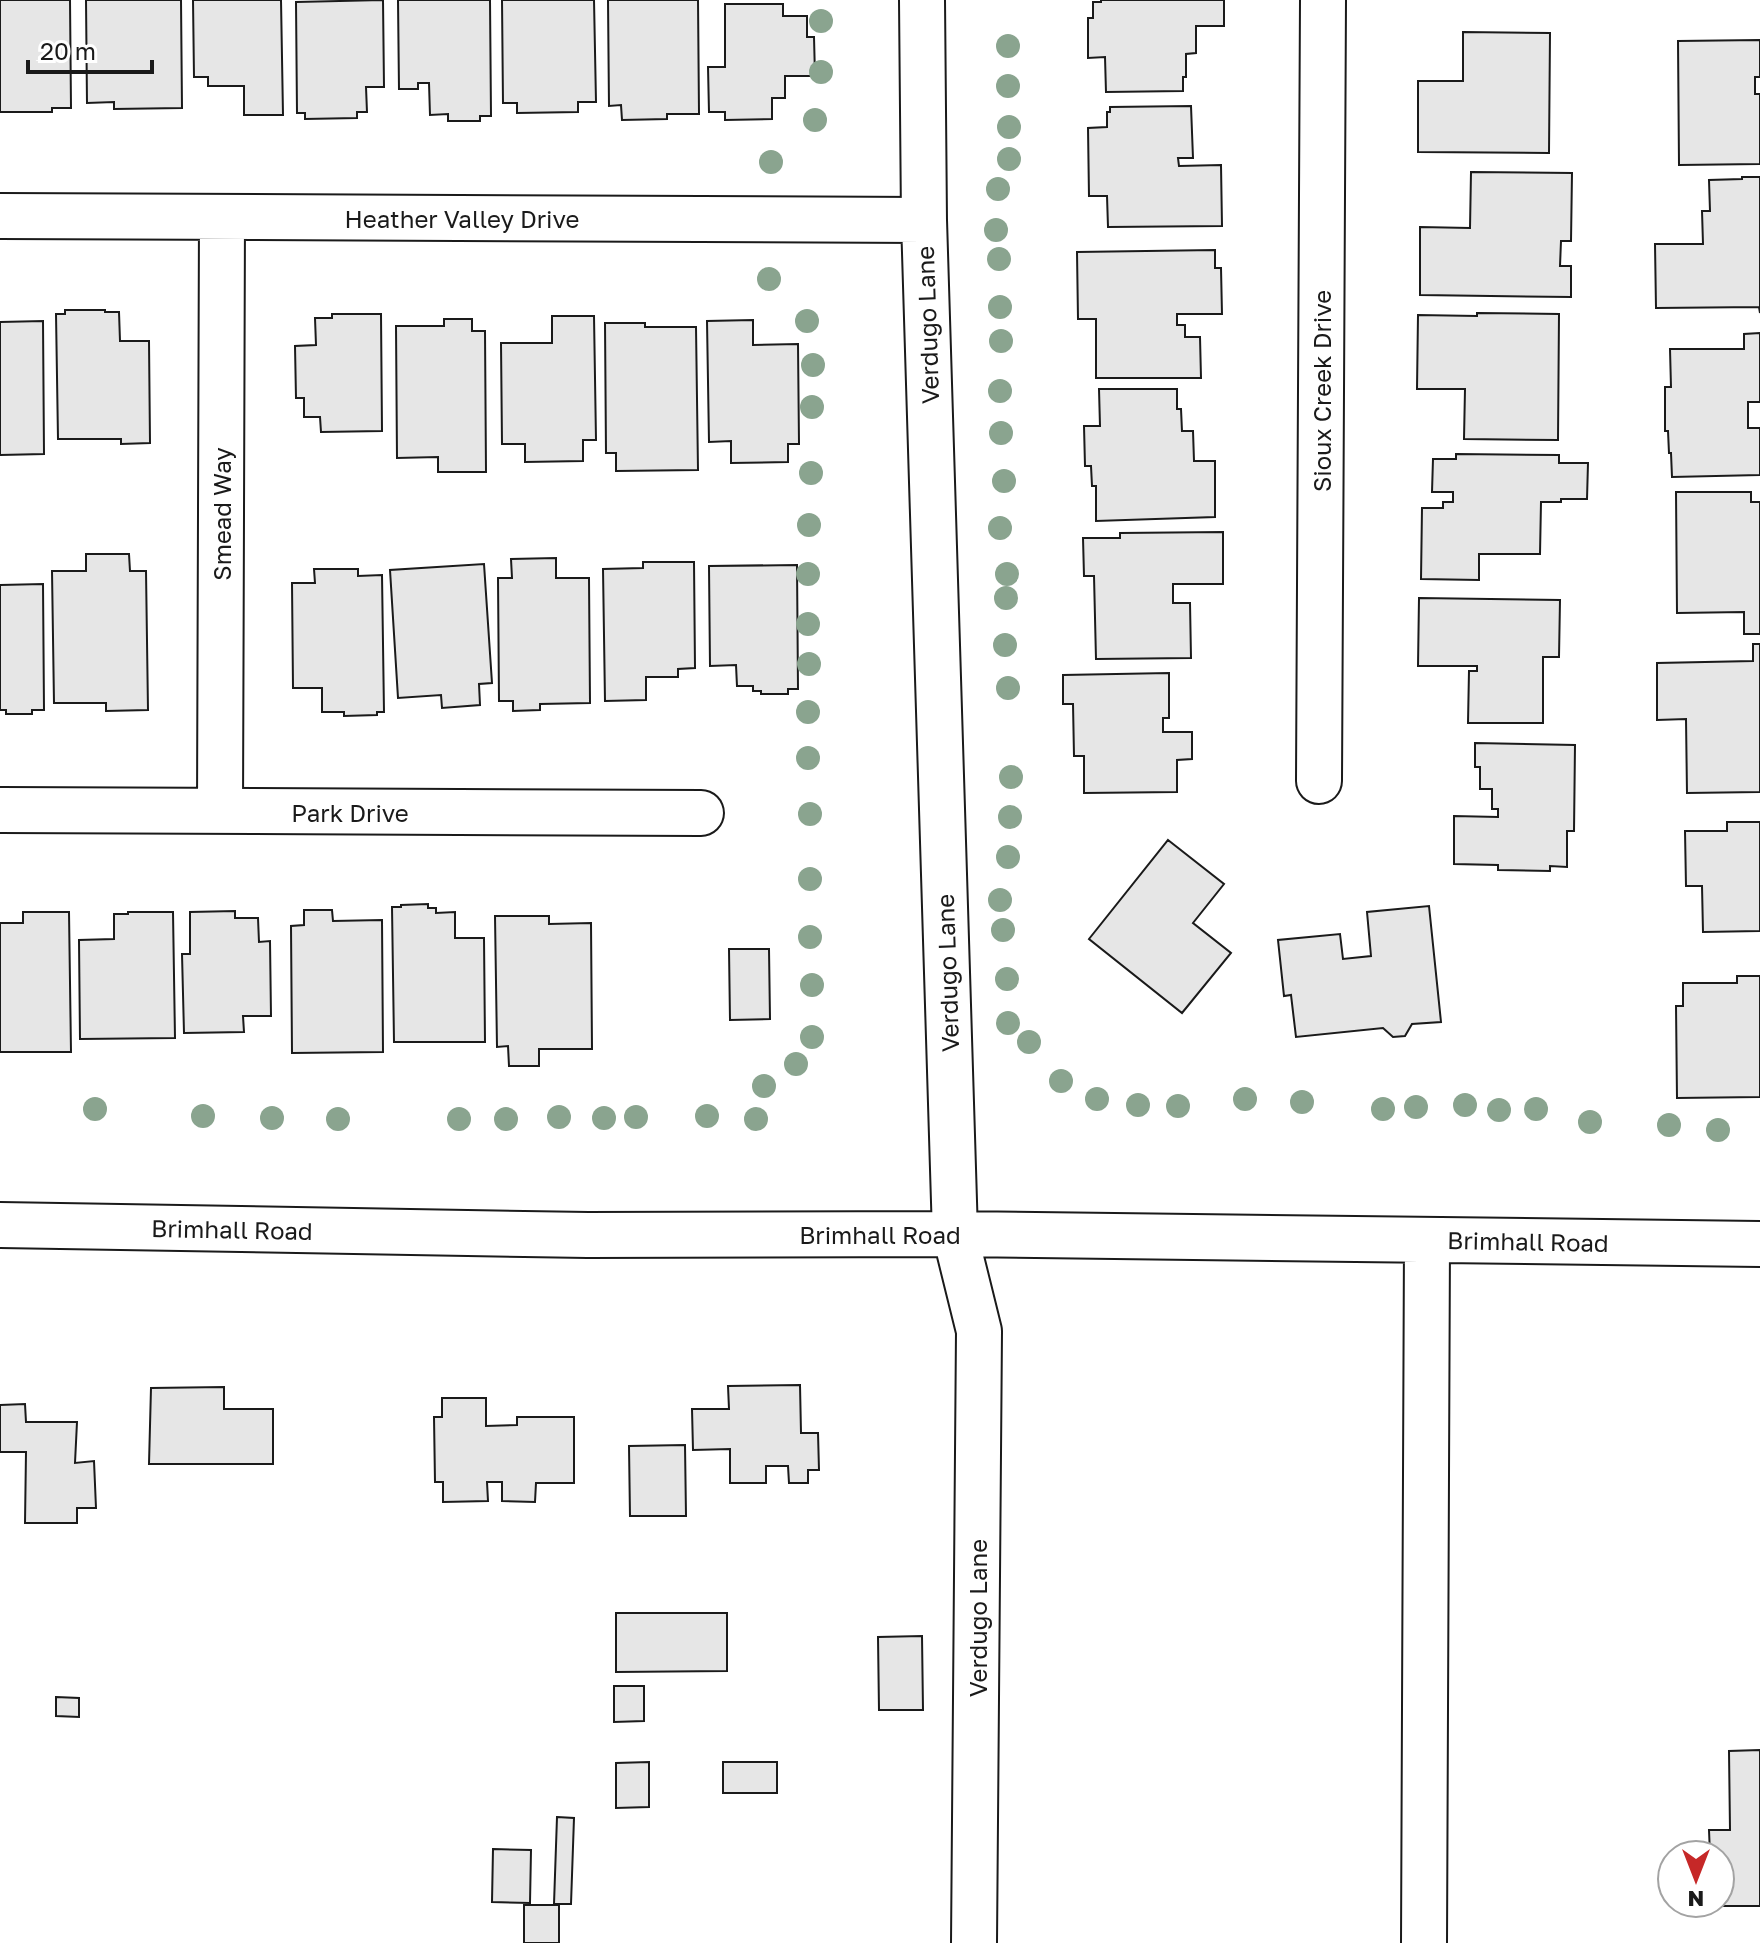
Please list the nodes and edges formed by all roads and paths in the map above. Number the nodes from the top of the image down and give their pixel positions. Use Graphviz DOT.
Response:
graph roads {
  1 [pos="922,0"];
  2 [pos="1323,0"];
  3 [pos="0,216"];
  4 [pos="222,217"];
  5 [pos="924,220"];
  6 [pos="1319,781"];
  7 [pos="0,810"];
  8 [pos="220,811"];
  9 [pos="701,813"];
  10 [pos="0,1225"];
  11 [pos="955,1234"];
  12 [pos="1427,1240"];
  13 [pos="1760,1244"];
  14 [pos="974,1943"];
  15 [pos="1424,1943"];
  1 -- 5 [label="street, Verdugo Lane"];
  2 -- 6 [label="street, Sioux Creek Drive"];
  3 -- 4 [label="street, Heather Valley Drive"];
  4 -- 5 [label="street, Heather Valley Drive"];
  4 -- 8 [label="street, Smead Way"];
  5 -- 11 [label="street, Verdugo Lane"];
  7 -- 8 [label="street, Park Drive"];
  8 -- 9 [label="street, Park Drive"];
  10 -- 11 [label="street, Brimhall Road"];
  11 -- 12 [label="street, Brimhall Road"];
  11 -- 14 [label="street, Verdugo Lane"];
  12 -- 13 [label="street, Brimhall Road"];
  12 -- 15 [label="street"];
}
